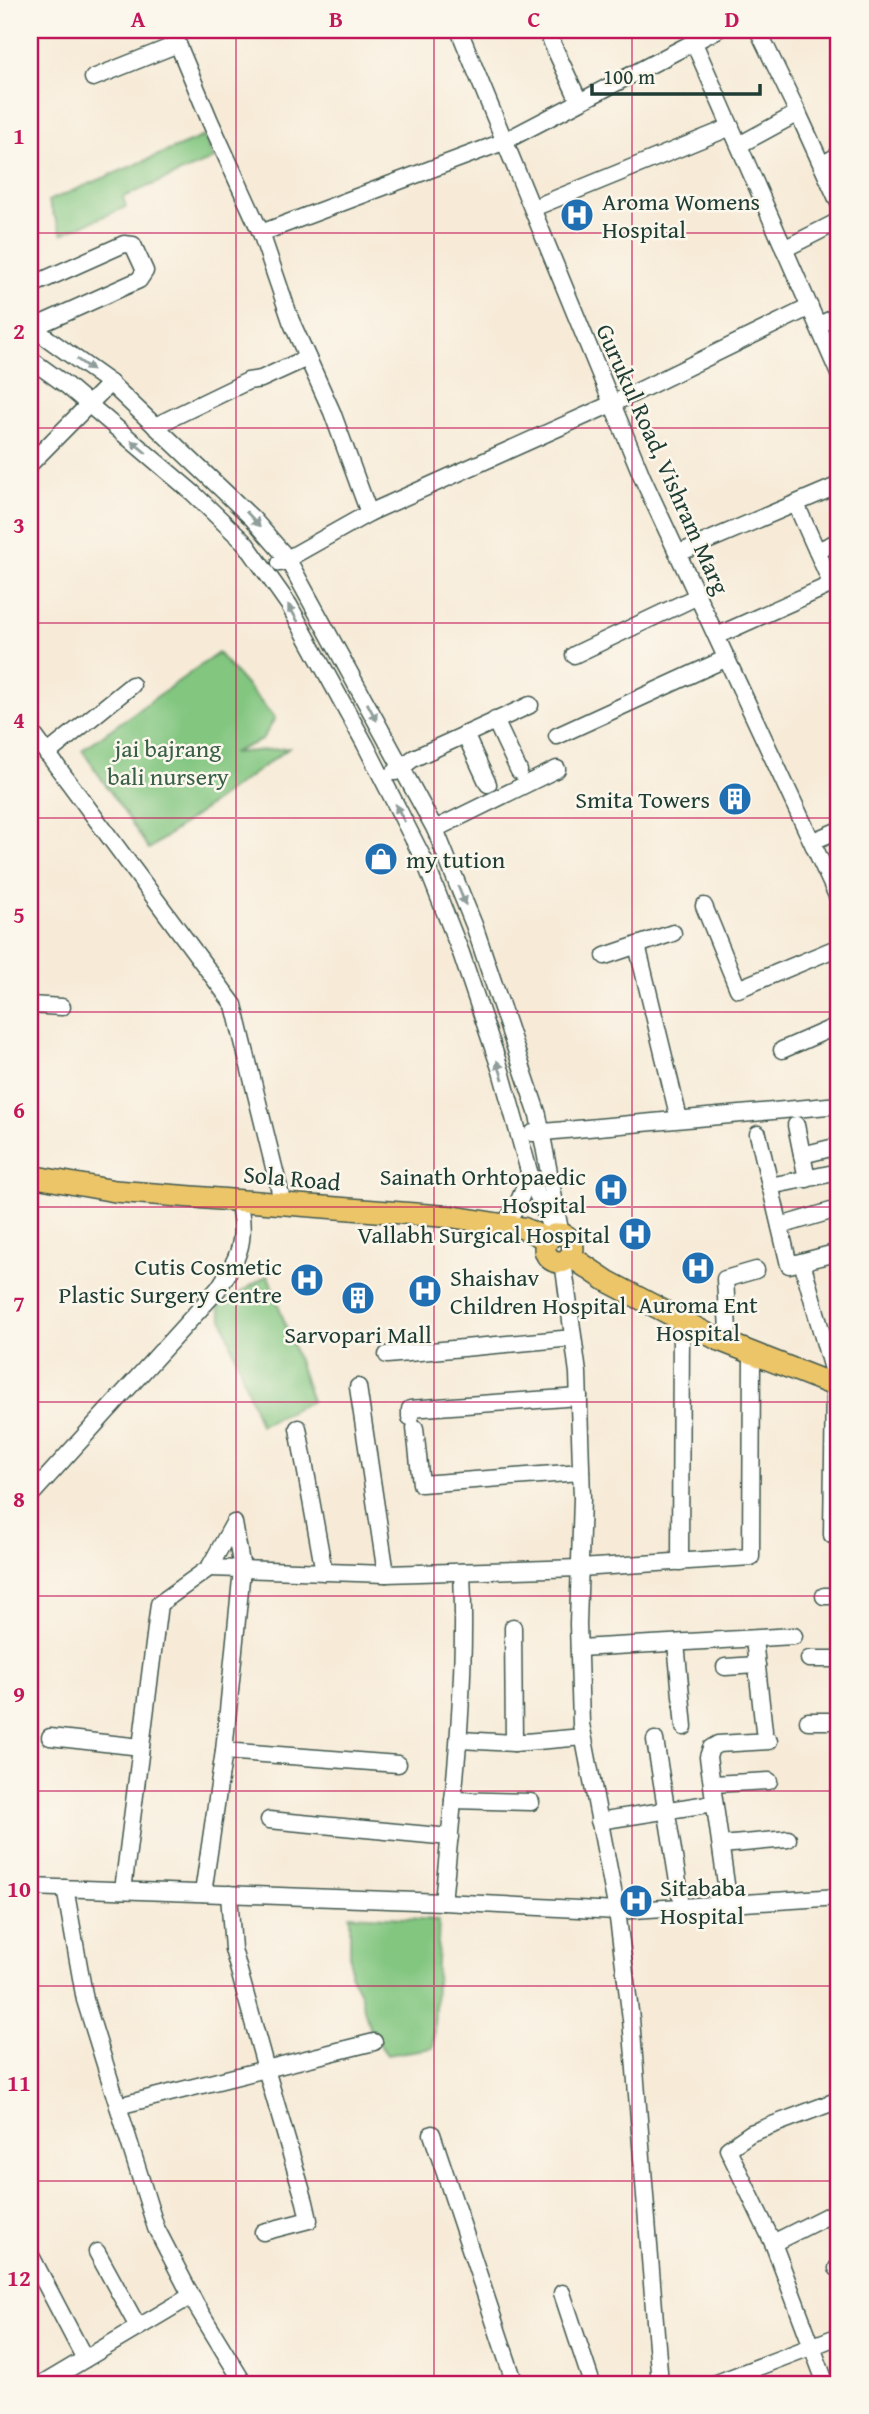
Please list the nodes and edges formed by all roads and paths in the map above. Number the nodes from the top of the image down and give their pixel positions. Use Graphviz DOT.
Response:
graph roads {
  1 [pos="459,30"];
  2 [pos="466,30"];
  3 [pos="546,30"];
  4 [pos="718,30"];
  5 [pos="758,30"];
  6 [pos="175,37"];
  7 [pos="694,44"];
  8 [pos="93,78"];
  9 [pos="579,101"];
  10 [pos="798,113"];
  11 [pos="731,127"];
  12 [pos="507,140"];
  13 [pos="739,145"];
  14 [pos="839,155"];
  15 [pos="822,165"];
  16 [pos="839,203"];
  17 [pos="538,206"];
  18 [pos="839,221"];
  19 [pos="261,233"];
  20 [pos="784,249"];
  21 [pos="30,286"];
  22 [pos="810,307"];
  23 [pos="839,316"];
  24 [pos="818,325"];
  25 [pos="31,327"];
  26 [pos="307,358"];
  27 [pos="30,359"];
  28 [pos="839,374"];
  29 [pos="110,383"];
  30 [pos="615,402"];
  31 [pos="89,405"];
  32 [pos="155,426"];
  33 [pos="30,464"];
  34 [pos="839,485"];
  35 [pos="796,504"];
  36 [pos="369,513"];
  37 [pos="839,541"];
  38 [pos="817,551"];
  39 [pos="683,552"];
  40 [pos="287,558"];
  41 [pos="266,572"];
  42 [pos="835,583"];
  43 [pos="698,596"];
  44 [pos="723,633"];
  45 [pos="574,655"];
  46 [pos="727,658"];
  47 [pos="132,685"];
  48 [pos="530,705"];
  49 [pos="495,720"];
  50 [pos="30,730"];
  51 [pos="465,734"];
  52 [pos="557,736"];
  53 [pos="47,754"];
  54 [pos="402,768"];
  55 [pos="556,769"];
  56 [pos="519,771"];
  57 [pos="383,779"];
  58 [pos="488,784"];
  59 [pos="435,829"];
  60 [pos="839,830"];
  61 [pos="816,839"];
  62 [pos="839,882"];
  63 [pos="839,900"];
  64 [pos="704,906"];
  65 [pos="673,933"];
  66 [pos="637,945"];
  67 [pos="839,947"];
  68 [pos="605,956"];
  69 [pos="30,1005"];
  70 [pos="62,1007"];
  71 [pos="839,1025"];
  72 [pos="782,1051"];
  73 [pos="839,1105"];
  74 [pos="679,1119"];
  75 [pos="796,1125"];
  76 [pos="541,1131"];
  77 [pos="758,1134"];
  78 [pos="520,1136"];
  79 [pos="839,1146"];
  80 [pos="802,1155"];
  81 [pos="529,1171"];
  82 [pos="839,1172"];
  83 [pos="30,1176"];
  84 [pos="807,1178"];
  85 [pos="30,1186"];
  86 [pos="770,1186"];
  87 [pos="283,1204"];
  88 [pos="240,1210"];
  89 [pos="831,1212"];
  90 [pos="502,1225"];
  91 [pos="780,1226"];
  92 [pos="559,1246"];
  93 [pos="839,1252"];
  94 [pos="803,1262"];
  95 [pos="756,1270"];
  96 [pos="681,1320"];
  97 [pos="728,1330"];
  98 [pos="573,1338"];
  99 [pos="752,1353"];
  100 [pos="387,1355"];
  101 [pos="836,1380"];
  102 [pos="358,1387"];
  103 [pos="579,1397"];
  104 [pos="298,1428"];
  105 [pos="581,1472"];
  106 [pos="30,1496"];
  107 [pos="832,1535"];
  108 [pos="680,1562"];
  109 [pos="580,1567"];
  110 [pos="209,1568"];
  111 [pos="242,1569"];
  112 [pos="324,1572"];
  113 [pos="462,1572"];
  114 [pos="386,1574"];
  115 [pos="513,1627"];
  116 [pos="794,1636"];
  117 [pos="754,1639"];
  118 [pos="676,1643"];
  119 [pos="579,1648"];
  120 [pos="809,1659"];
  121 [pos="839,1659"];
  122 [pos="757,1665"];
  123 [pos="725,1667"];
  124 [pos="808,1721"];
  125 [pos="839,1721"];
  126 [pos="684,1727"];
  127 [pos="50,1737"];
  128 [pos="583,1737"];
  129 [pos="460,1740"];
  130 [pos="655,1740"];
  131 [pos="514,1743"];
  132 [pos="141,1747"];
  133 [pos="224,1751"];
  134 [pos="398,1764"];
  135 [pos="769,1781"];
  136 [pos="712,1784"];
  137 [pos="453,1800"];
  138 [pos="531,1802"];
  139 [pos="714,1803"];
  140 [pos="666,1810"];
  141 [pos="269,1819"];
  142 [pos="599,1821"];
  143 [pos="450,1836"];
  144 [pos="788,1839"];
  145 [pos="721,1845"];
  146 [pos="30,1887"];
  147 [pos="65,1888"];
  148 [pos="123,1890"];
  149 [pos="203,1893"];
  150 [pos="229,1894"];
  151 [pos="680,1894"];
  152 [pos="839,1897"];
  153 [pos="443,1902"];
  154 [pos="730,1905"];
  155 [pos="617,1911"];
  156 [pos="374,2042"];
  157 [pos="266,2069"];
  158 [pos="839,2100"];
  159 [pos="117,2106"];
  160 [pos="432,2134"];
  161 [pos="839,2210"];
  162 [pos="262,2232"];
  163 [pos="773,2243"];
  164 [pos="97,2252"];
  165 [pos="30,2254"];
  166 [pos="562,2293"];
  167 [pos="191,2296"];
  168 [pos="138,2327"];
  169 [pos="839,2336"];
  170 [pos="813,2346"];
  171 [pos="85,2359"];
  172 [pos="744,2379"];
  173 [pos="43,2384"];
  174 [pos="244,2384"];
  175 [pos="515,2384"];
  176 [pos="592,2384"];
  177 [pos="660,2384"];
  178 [pos="714,2384"];
  179 [pos="826,2384"];
  1 -- 12 [label="street, Gurukul Road, Vishram Marg"];
  2 -- 12 [label="street, Gurukul Road, Vishram Marg"];
  3 -- 9 [label="street"];
  4 -- 7 [label="street"];
  5 -- 10 [label="street"];
  6 -- 8 [label="street"];
  6 -- 19 [label="street"];
  7 -- 9 [label="street"];
  7 -- 11 [label="street"];
  9 -- 12 [label="street"];
  10 -- 13 [label="street"];
  10 -- 15 [label="street"];
  11 -- 13 [label="street"];
  11 -- 17 [label="street"];
  12 -- 17 [label="street, Gurukul Road, Vishram Marg"];
  12 -- 19 [label="street"];
  12 -- 30 [label="street, Gurukul Road, Vishram Marg"];
  13 -- 20 [label="street"];
  14 -- 15 [label="street"];
  15 -- 16 [label="street"];
  17 -- 30 [label="street, Gurukul Road, Vishram Marg"];
  18 -- 20 [label="street"];
  19 -- 26 [label="street"];
  20 -- 22 [label="street"];
  21 -- 25 [label="street"];
  22 -- 24 [label="street"];
  22 -- 30 [label="street"];
  23 -- 24 [label="street"];
  24 -- 28 [label="street"];
  25 -- 29 [label="street, one-way"];
  26 -- 32 [label="street"];
  26 -- 36 [label="street"];
  27 -- 31 [label="street"];
  29 -- 31 [label="street"];
  29 -- 32 [label="street"];
  30 -- 36 [label="street"];
  30 -- 39 [label="street, Gurukul Road, Vishram Marg"];
  31 -- 33 [label="street"];
  41 -- 31 [label="street, one-way"];
  32 -- 40 [label="street, one-way"];
  34 -- 35 [label="street"];
  35 -- 38 [label="street"];
  35 -- 39 [label="street"];
  36 -- 40 [label="street"];
  37 -- 38 [label="street"];
  38 -- 42 [label="street"];
  39 -- 43 [label="street, Gurukul Road, Vishram Marg"];
  39 -- 44 [label="street, Gurukul Road, Vishram Marg"];
  40 -- 41 [label="street"];
  40 -- 54 [label="street, one-way"];
  57 -- 41 [label="street, one-way"];
  42 -- 44 [label="street"];
  43 -- 45 [label="street"];
  43 -- 46 [label="street, Gurukul Road, Vishram Marg"];
  44 -- 61 [label="street, Gurukul Road, Vishram Marg"];
  46 -- 52 [label="street"];
  46 -- 61 [label="street, Gurukul Road, Vishram Marg"];
  47 -- 53 [label="street"];
  48 -- 49 [label="street"];
  49 -- 51 [label="street"];
  49 -- 56 [label="street"];
  50 -- 53 [label="street"];
  51 -- 54 [label="street"];
  51 -- 58 [label="street"];
  53 -- 87 [label="street"];
  54 -- 57 [label="street"];
  54 -- 59 [label="street"];
  55 -- 59 [label="street"];
  78 -- 57 [label="street, one-way"];
  59 -- 76 [label="street, one-way"];
  60 -- 61 [label="street"];
  61 -- 62 [label="street, Gurukul Road, Vishram Marg"];
  61 -- 63 [label="street, Gurukul Road, Vishram Marg"];
  64 -- 67 [label="street"];
  65 -- 66 [label="street"];
  66 -- 68 [label="street"];
  66 -- 74 [label="street"];
  69 -- 70 [label="street"];
  71 -- 72 [label="street"];
  73 -- 74 [label="street"];
  74 -- 76 [label="street"];
  75 -- 80 [label="street"];
  76 -- 78 [label="street"];
  76 -- 92 [label="street"];
  77 -- 86 [label="street"];
  78 -- 81 [label="street"];
  79 -- 80 [label="street"];
  80 -- 84 [label="street"];
  81 -- 90 [label="street"];
  81 -- 92 [label="street"];
  82 -- 84 [label="street"];
  83 -- 87 [label="main road, Sola Road"];
  84 -- 86 [label="street"];
  85 -- 88 [label="main road, Sola Road"];
  86 -- 91 [label="street"];
  87 -- 90 [label="main road, Sola Road"];
  88 -- 92 [label="main road, Sola Road"];
  88 -- 106 [label="street"];
  89 -- 91 [label="street"];
  90 -- 92 [label="main road, Sola Road"];
  91 -- 94 [label="street"];
  92 -- 96 [label="main road, Sola Road"];
  92 -- 97 [label="main road, Sola Road"];
  92 -- 98 [label="street"];
  93 -- 94 [label="street"];
  94 -- 101 [label="street"];
  95 -- 97 [label="street"];
  96 -- 99 [label="main road, Sola Road"];
  96 -- 108 [label="street"];
  97 -- 101 [label="main road, Sola Road"];
  98 -- 100 [label="street"];
  98 -- 103 [label="street"];
  99 -- 101 [label="main road, Sola Road"];
  99 -- 108 [label="street"];
  101 -- 107 [label="street"];
  102 -- 114 [label="street"];
  103 -- 105 [label="street"];
  103 -- 105 [label="street"];
  104 -- 112 [label="street"];
  105 -- 109 [label="street"];
  108 -- 109 [label="street"];
  109 -- 113 [label="street"];
  109 -- 119 [label="street"];
  110 -- 111 [label="street"];
  110 -- 111 [label="street"];
  110 -- 132 [label="street"];
  111 -- 112 [label="street"];
  111 -- 133 [label="street"];
  112 -- 114 [label="street"];
  113 -- 114 [label="street"];
  113 -- 129 [label="street"];
  115 -- 131 [label="street"];
  116 -- 117 [label="street"];
  117 -- 118 [label="street"];
  117 -- 122 [label="street"];
  118 -- 119 [label="street"];
  118 -- 126 [label="street"];
  119 -- 128 [label="street"];
  120 -- 121 [label="street"];
  122 -- 123 [label="street"];
  122 -- 136 [label="street"];
  124 -- 125 [label="street"];
  127 -- 132 [label="street"];
  128 -- 131 [label="street"];
  128 -- 142 [label="street"];
  129 -- 131 [label="street"];
  129 -- 137 [label="street"];
  130 -- 140 [label="street"];
  132 -- 148 [label="street"];
  133 -- 134 [label="street"];
  133 -- 149 [label="street"];
  135 -- 136 [label="street"];
  136 -- 139 [label="street"];
  137 -- 138 [label="street"];
  137 -- 143 [label="street"];
  139 -- 140 [label="street"];
  139 -- 145 [label="street"];
  140 -- 142 [label="street"];
  140 -- 151 [label="street"];
  141 -- 143 [label="street"];
  142 -- 155 [label="street"];
  143 -- 153 [label="street"];
  144 -- 145 [label="street"];
  145 -- 154 [label="street"];
  146 -- 147 [label="street"];
  147 -- 148 [label="street"];
  147 -- 159 [label="street"];
  148 -- 149 [label="street"];
  149 -- 150 [label="street"];
  150 -- 153 [label="street"];
  150 -- 157 [label="street"];
  152 -- 154 [label="street"];
  153 -- 155 [label="street"];
  154 -- 155 [label="street"];
  155 -- 177 [label="street"];
  156 -- 157 [label="street"];
  157 -- 159 [label="street"];
  157 -- 162 [label="street"];
  158 -- 163 [label="street"];
  159 -- 167 [label="street"];
  160 -- 175 [label="street"];
  161 -- 163 [label="street"];
  163 -- 170 [label="street"];
  164 -- 168 [label="street"];
  165 -- 171 [label="street"];
  166 -- 176 [label="street"];
  167 -- 168 [label="street"];
  167 -- 174 [label="street"];
  168 -- 171 [label="street"];
  169 -- 170 [label="street"];
  170 -- 172 [label="street"];
  170 -- 179 [label="street"];
  171 -- 173 [label="street"];
  172 -- 178 [label="street"];
}
